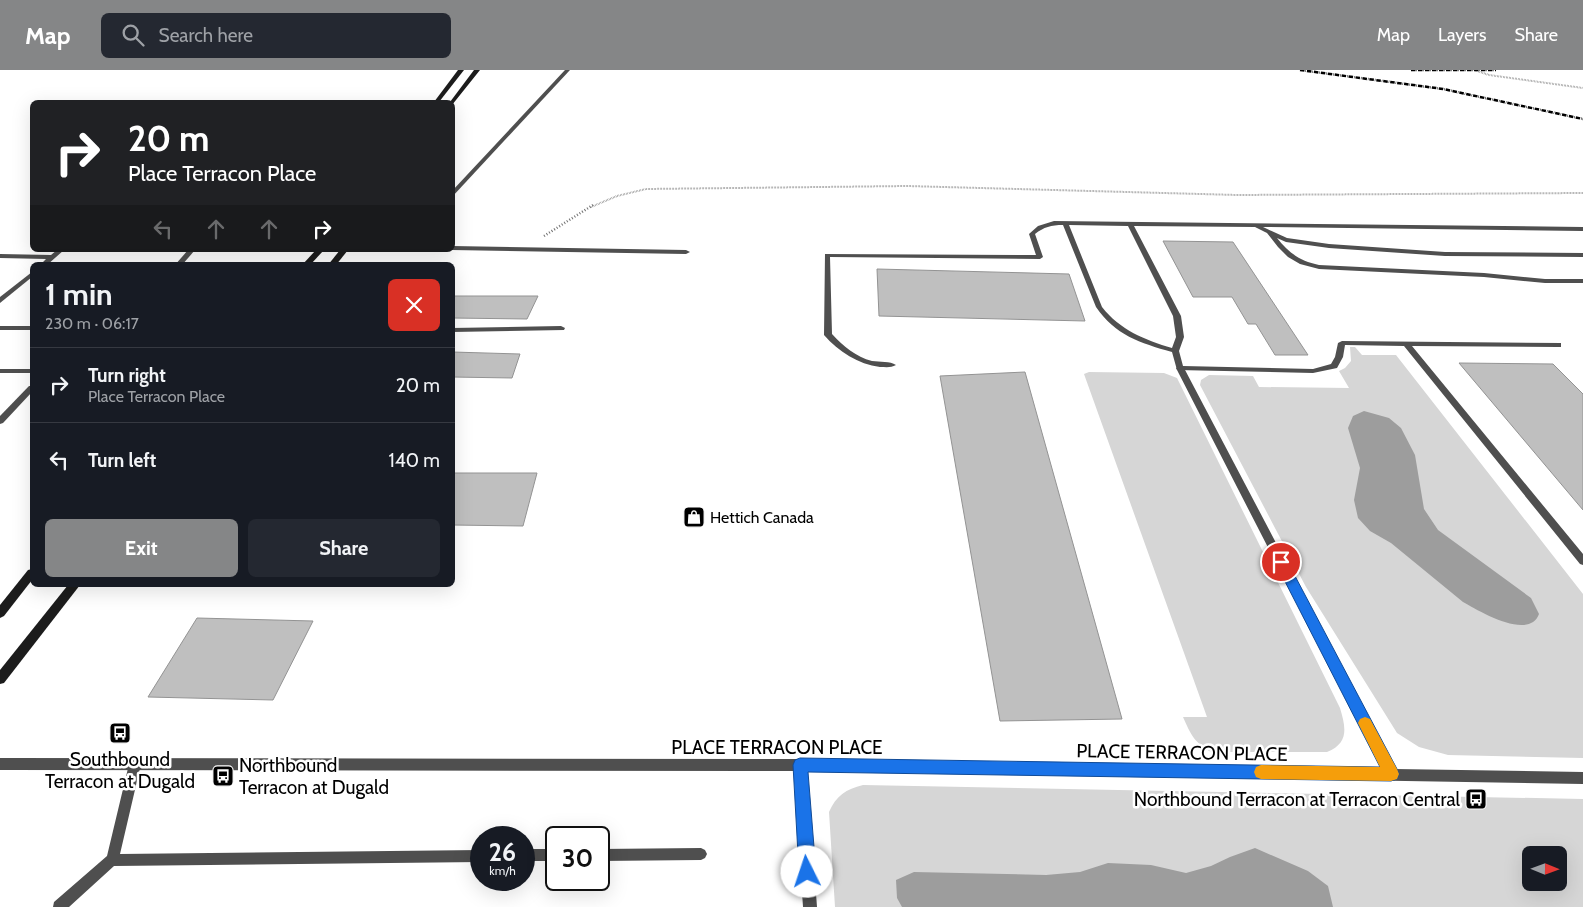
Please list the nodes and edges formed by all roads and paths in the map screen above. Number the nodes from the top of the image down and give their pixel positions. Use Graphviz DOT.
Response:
graph roads {
  1 [pos="461,70"];
  2 [pos="477,70"];
  3 [pos="568,70"];
  4 [pos="1474,70"];
  5 [pos="1583,88"];
  6 [pos="438,100"];
  7 [pos="454,100"];
  8 [pos="455,192"];
  9 [pos="1583,193"];
  10 [pos="1065,223"];
  11 [pos="1130,224"];
  12 [pos="1253,225"];
  13 [pos="1583,228"];
  14 [pos="1269,232"];
  15 [pos="455,248"];
  16 [pos="525,250"];
  17 [pos="58,252"];
  18 [pos="190,252"];
  19 [pos="318,252"];
  20 [pos="342,252"];
  21 [pos="686,252"];
  22 [pos="1583,255"];
  23 [pos="0,256"];
  24 [pos="52,257"];
  25 [pos="46,262"];
  26 [pos="181,262"];
  27 [pos="309,262"];
  28 [pos="334,262"];
  29 [pos="30,276"];
  30 [pos="1583,281"];
  31 [pos="0,301"];
  32 [pos="0,328"];
  33 [pos="30,328"];
  34 [pos="561,328"];
  35 [pos="455,330"];
  36 [pos="1406,343"];
  37 [pos="1558,346"];
  38 [pos="1175,351"];
  39 [pos="892,365"];
  40 [pos="1180,368"];
  41 [pos="0,371"];
  42 [pos="30,371"];
  43 [pos="30,390"];
  44 [pos="0,421"];
  45 [pos="1583,561"];
  46 [pos="30,576"];
  47 [pos="72,587"];
  48 [pos="0,613"];
  49 [pos="0,679"];
  50 [pos="0,764"];
  51 [pos="135,764"];
  52 [pos="800,765"];
  53 [pos="1391,774"];
  54 [pos="1583,778"];
  55 [pos="702,854"];
  56 [pos="610,855"];
  57 [pos="470,856"];
  58 [pos="112,860"];
  59 [pos="59,907"];
  60 [pos="810,907"];
  1 -- 6 [label="main road"];
  2 -- 7 [label="main road"];
  3 -- 8 [label="lane"];
  4 -- 5 [label="path"];
  9 -- 16 [label="path"];
  10 -- 11 [label="lane"];
  10 -- 38 [label="lane"];
  10 -- 39 [label="lane"];
  11 -- 12 [label="lane"];
  11 -- 38 [label="lane"];
  12 -- 13 [label="lane"];
  12 -- 14 [label="lane"];
  14 -- 22 [label="lane"];
  14 -- 30 [label="lane"];
  15 -- 16 [label="street"];
  16 -- 21 [label="street"];
  17 -- 24 [label="lane"];
  18 -- 26 [label="lane"];
  19 -- 27 [label="main road"];
  20 -- 28 [label="main road"];
  23 -- 24 [label="lane"];
  24 -- 25 [label="lane"];
  29 -- 31 [label="lane"];
  32 -- 33 [label="lane"];
  34 -- 35 [label="lane"];
  36 -- 37 [label="lane"];
  36 -- 40 [label="lane"];
  36 -- 45 [label="lane"];
  38 -- 40 [label="lane"];
  40 -- 53 [label="street"];
  41 -- 42 [label="lane"];
  43 -- 44 [label="lane"];
  46 -- 48 [label="main road"];
  47 -- 49 [label="main road"];
  50 -- 51 [label="street, PLACE TERRACON PLACE"];
  51 -- 52 [label="street, PLACE TERRACON PLACE"];
  51 -- 58 [label="lane"];
  52 -- 53 [label="street, PLACE TERRACON PLACE"];
  52 -- 60 [label="street"];
  53 -- 54 [label="street, PLACE TERRACON PLACE"];
  55 -- 56 [label="lane"];
  57 -- 58 [label="lane"];
  58 -- 59 [label="lane"];
}
